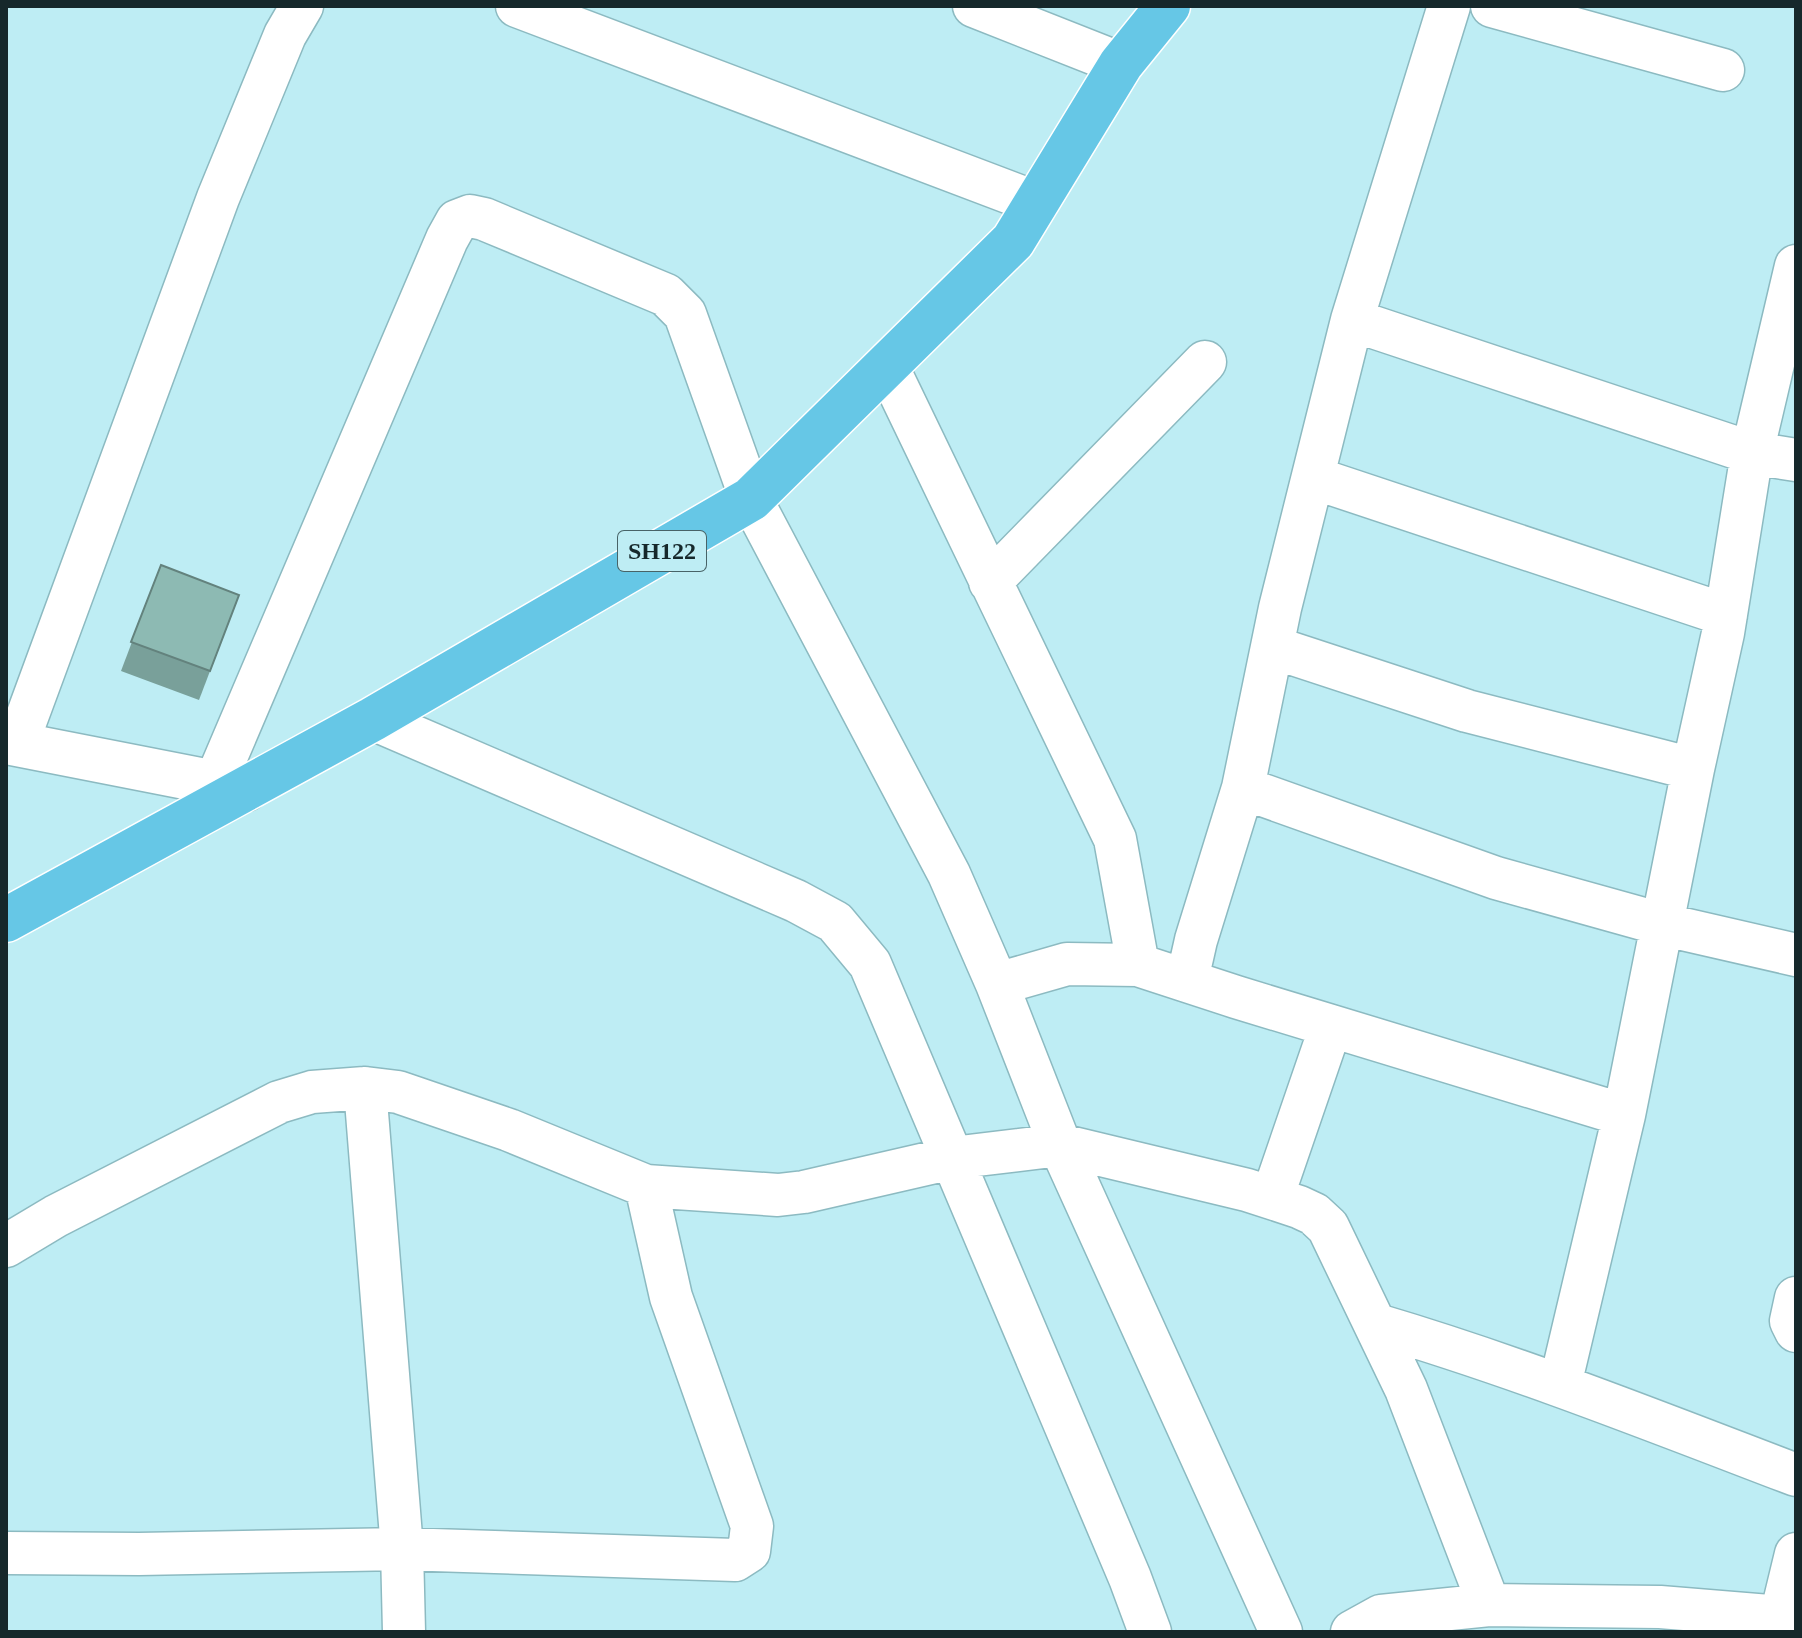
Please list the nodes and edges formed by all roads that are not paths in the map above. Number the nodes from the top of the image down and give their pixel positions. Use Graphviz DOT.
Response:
graph roads {
  1 [pos="302,6"];
  2 [pos="517,6"];
  3 [pos="974,6"];
  4 [pos="1168,6"];
  5 [pos="1449,6"];
  6 [pos="1492,6"];
  7 [pos="1121,64"];
  8 [pos="1723,70"];
  9 [pos="1037,203"];
  10 [pos="1796,266"];
  11 [pos="1352,320"];
  12 [pos="1205,362"];
  13 [pos="887,366"];
  14 [pos="1752,453"];
  15 [pos="1796,460"];
  16 [pos="1314,478"];
  17 [pos="751,499"];
  18 [pos="990,582"];
  19 [pos="1726,615"];
  20 [pos="1272,647"];
  21 [pos="373,719"];
  22 [pos="12,743"];
  23 [pos="1693,769"];
  24 [pos="230,786"];
  25 [pos="1243,788"];
  26 [pos="6,920"];
  27 [pos="1661,924"];
  28 [pos="1796,955"];
  29 [pos="1138,965"];
  30 [pos="1187,980"];
  31 [pos="997,984"];
  32 [pos="1331,1026"];
  33 [pos="365,1088"];
  34 [pos="1624,1115"];
  35 [pos="1060,1145"];
  36 [pos="952,1158"];
  37 [pos="646,1186"];
  38 [pos="1272,1198"];
  39 [pos="6,1246"];
  40 [pos="1796,1298"];
  41 [pos="1377,1325"];
  42 [pos="1796,1331"];
  43 [pos="1560,1385"];
  44 [pos="1796,1475"];
  45 [pos="402,1549"];
  46 [pos="6,1553"];
  47 [pos="1796,1554"];
  48 [pos="1489,1605"];
  49 [pos="1789,1617"];
  50 [pos="404,1632"];
  51 [pos="1150,1632"];
  52 [pos="1281,1632"];
  53 [pos="1352,1632"];
  1 -- 22 [label="street"];
  2 -- 9 [label="street"];
  3 -- 7 [label="street"];
  4 -- 7 [label="main road, SH122"];
  5 -- 11 [label="street"];
  6 -- 8 [label="street"];
  7 -- 9 [label="main road, SH122"];
  9 -- 13 [label="main road, SH122"];
  10 -- 14 [label="street"];
  11 -- 14 [label="street"];
  11 -- 16 [label="street"];
  12 -- 18 [label="street"];
  13 -- 17 [label="main road, SH122"];
  13 -- 18 [label="street"];
  14 -- 15 [label="street"];
  14 -- 19 [label="street"];
  16 -- 19 [label="street"];
  16 -- 20 [label="street"];
  17 -- 21 [label="main road, SH122"];
  17 -- 24 [label="street"];
  17 -- 31 [label="street"];
  18 -- 29 [label="street"];
  19 -- 23 [label="street"];
  20 -- 23 [label="street"];
  20 -- 25 [label="street"];
  21 -- 24 [label="main road, SH122"];
  21 -- 36 [label="street"];
  22 -- 24 [label="street"];
  23 -- 27 [label="street"];
  24 -- 26 [label="main road, SH122"];
  25 -- 27 [label="street"];
  25 -- 30 [label="street"];
  27 -- 28 [label="street"];
  27 -- 34 [label="street"];
  29 -- 30 [label="street"];
  29 -- 31 [label="street"];
  30 -- 32 [label="street"];
  31 -- 35 [label="street"];
  32 -- 34 [label="street"];
  32 -- 38 [label="street"];
  33 -- 37 [label="street"];
  33 -- 39 [label="street"];
  33 -- 45 [label="street"];
  34 -- 43 [label="street"];
  35 -- 36 [label="street"];
  35 -- 38 [label="street"];
  35 -- 52 [label="street"];
  36 -- 37 [label="street"];
  36 -- 51 [label="street"];
  37 -- 45 [label="street"];
  38 -- 41 [label="street"];
  40 -- 42 [label="street"];
  41 -- 43 [label="street"];
  41 -- 48 [label="street"];
  43 -- 44 [label="street"];
  45 -- 46 [label="street"];
  45 -- 50 [label="street"];
  47 -- 49 [label="street"];
  48 -- 49 [label="street"];
  48 -- 53 [label="street"];
}
